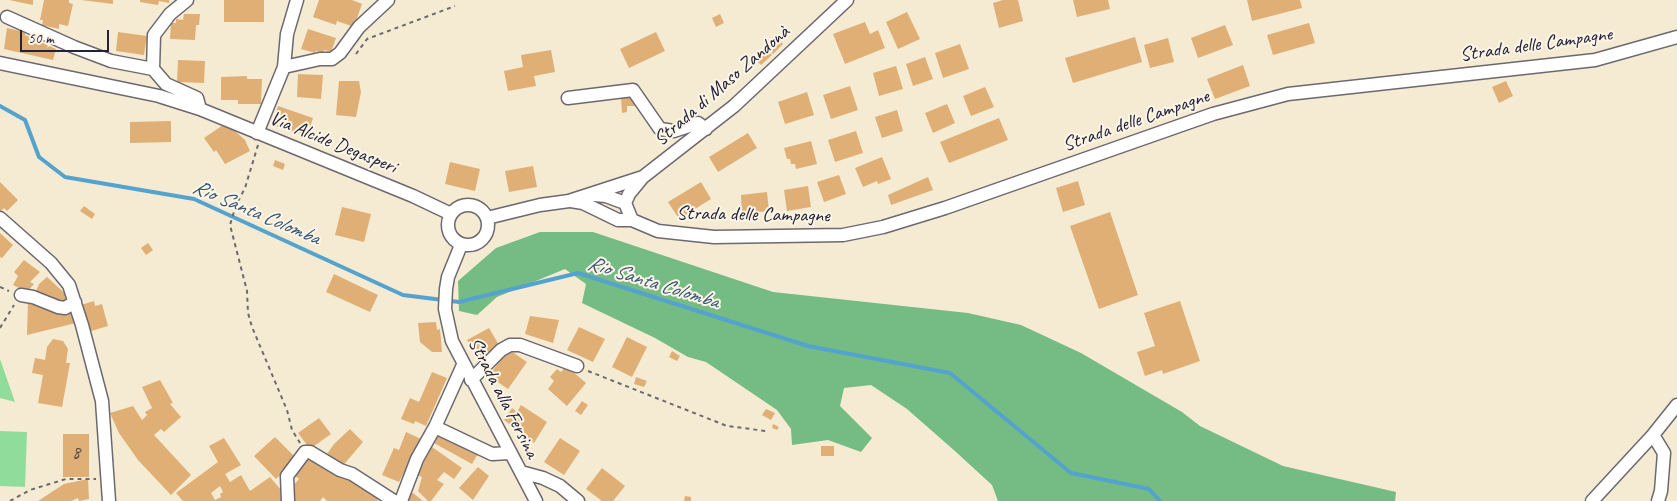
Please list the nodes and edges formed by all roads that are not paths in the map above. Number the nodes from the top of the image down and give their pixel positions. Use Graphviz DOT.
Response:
graph roads {
  1 [pos="187,0"];
  2 [pos="297,0"];
  3 [pos="388,0"];
  4 [pos="847,0"];
  5 [pos="7,17"];
  6 [pos="1677,37"];
  7 [pos="0,63"];
  8 [pos="284,67"];
  9 [pos="153,69"];
  10 [pos="568,98"];
  11 [pos="200,109"];
  12 [pos="706,129"];
  13 [pos="257,133"];
  14 [pos="643,177"];
  15 [pos="591,194"];
  16 [pos="568,201"];
  17 [pos="626,203"];
  18 [pos="598,210"];
  19 [pos="451,214"];
  20 [pos="0,218"];
  21 [pos="487,218"];
  22 [pos="632,220"];
  23 [pos="461,244"];
  24 [pos="21,296"];
  25 [pos="75,302"];
  26 [pos="462,365"];
  27 [pos="577,366"];
  28 [pos="471,380"];
  29 [pos="1677,405"];
  30 [pos="435,427"];
  31 [pos="1653,435"];
  32 [pos="510,453"];
  33 [pos="521,472"];
  34 [pos="108,501"];
  35 [pos="288,501"];
  36 [pos="394,501"];
  37 [pos="401,501"];
  38 [pos="536,501"];
  39 [pos="578,501"];
  40 [pos="1592,501"];
  41 [pos="1658,501"];
  1 -- 9 [label="street"];
  2 -- 8 [label="street"];
  3 -- 8 [label="street"];
  4 -- 12 [label="street, Strada di Maso Zandonà"];
  5 -- 9 [label="street"];
  6 -- 22 [label="street, Strada delle Campagne"];
  7 -- 11 [label="street, Via Alcide Degasperi"];
  8 -- 13 [label="street"];
  9 -- 11 [label="street, Via Alcide Degasperi"];
  10 -- 12 [label="street"];
  11 -- 13 [label="street, Via Alcide Degasperi"];
  12 -- 14 [label="street, Strada di Maso Zandonà"];
  13 -- 19 [label="street, Via Alcide Degasperi"];
  14 -- 15 [label="street"];
  14 -- 17 [label="street, Strada di Maso Zandonà"];
  15 -- 16 [label="street"];
  15 -- 17 [label="street"];
  16 -- 18 [label="street"];
  16 -- 21 [label="street"];
  17 -- 18 [label="street"];
  17 -- 22 [label="street"];
  18 -- 22 [label="street"];
  19 -- 21 [label="street"];
  19 -- 23 [label="street"];
  20 -- 25 [label="street"];
  21 -- 23 [label="street"];
  23 -- 26 [label="street, Strada alla Fersina"];
  24 -- 25 [label="street"];
  25 -- 34 [label="street"];
  26 -- 28 [label="street, Strada alla Fersina"];
  26 -- 30 [label="street"];
  27 -- 28 [label="street"];
  28 -- 32 [label="street, Strada alla Fersina"];
  29 -- 31 [label="street"];
  30 -- 32 [label="street"];
  30 -- 37 [label="street"];
  31 -- 40 [label="street"];
  31 -- 41 [label="street"];
  32 -- 33 [label="street, Strada alla Fersina"];
  33 -- 38 [label="street, Strada alla Fersina"];
  33 -- 39 [label="street"];
  35 -- 36 [label="street"];
}
